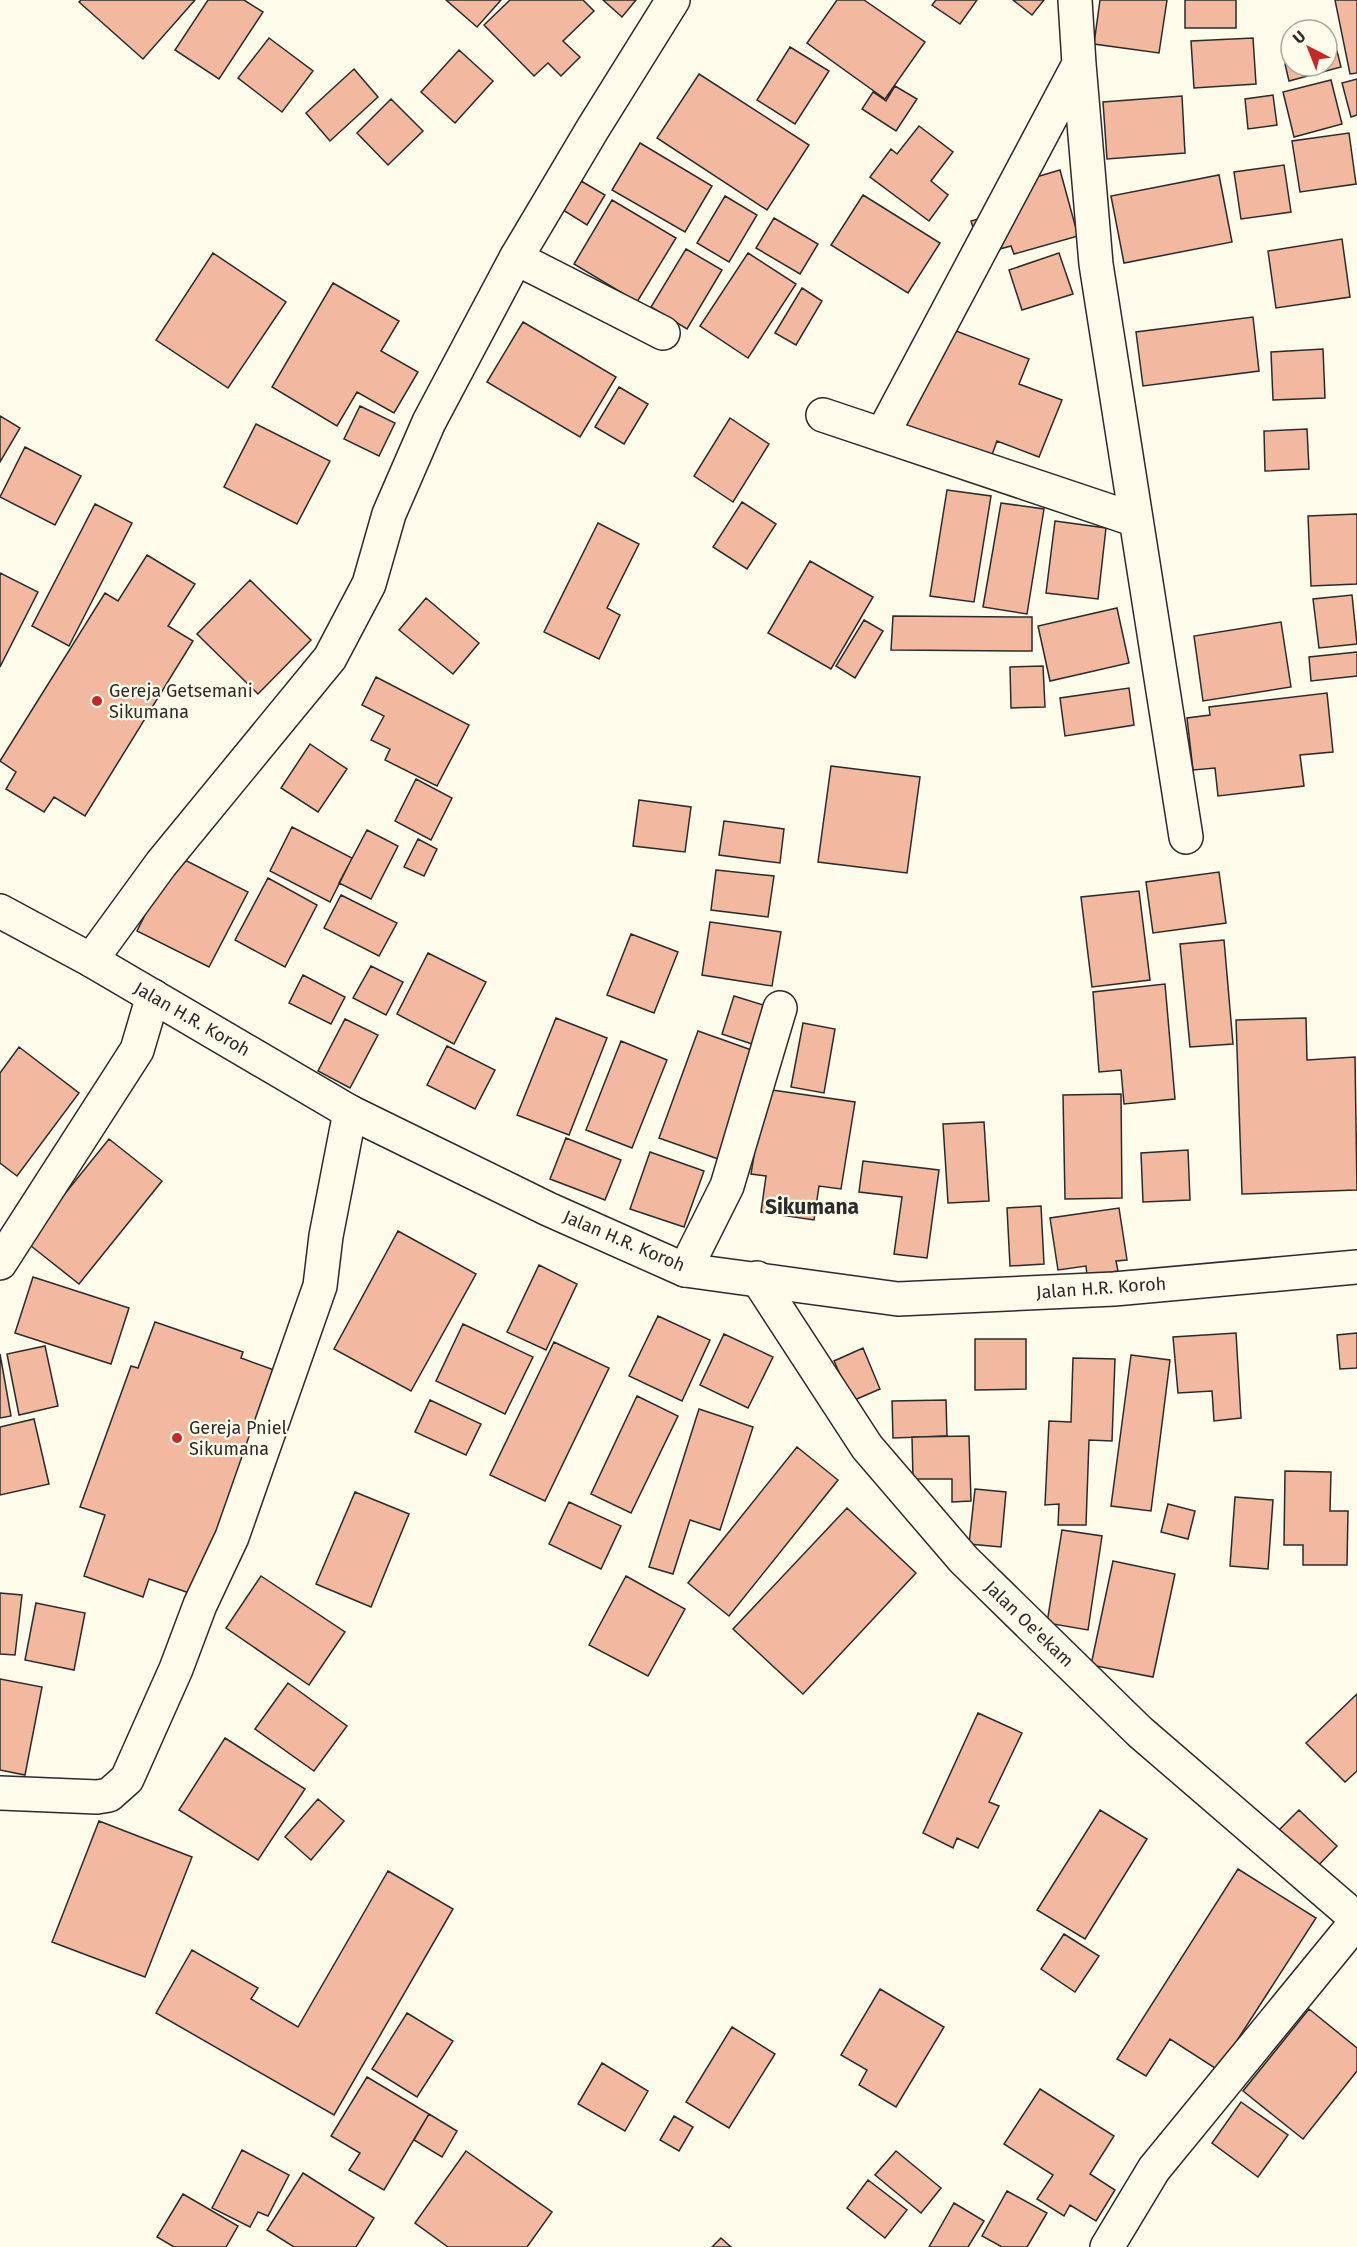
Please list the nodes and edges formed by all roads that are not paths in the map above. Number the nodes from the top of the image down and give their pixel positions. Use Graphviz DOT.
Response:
graph roads {
  1 [pos="673,0"];
  2 [pos="1075,0"];
  3 [pos="1079,64"];
  4 [pos="516,258"];
  5 [pos="663,333"];
  6 [pos="823,415"];
  7 [pos="882,435"];
  8 [pos="1136,520"];
  9 [pos="1185,837"];
  10 [pos="0,911"];
  11 [pos="91,960"];
  12 [pos="153,996"];
  13 [pos="780,1008"];
  14 [pos="350,1112"];
  15 [pos="0,1263"];
  16 [pos="1357,1268"];
  17 [pos="685,1270"];
  18 [pos="757,1278"];
  19 [pos="0,1793"];
  20 [pos="1357,1920"];
  21 [pos="1107,2247"];
  1 -- 4 [label="street"];
  2 -- 3 [label="street"];
  3 -- 7 [label="street"];
  3 -- 8 [label="street"];
  4 -- 5 [label="street"];
  4 -- 11 [label="street"];
  6 -- 7 [label="street"];
  7 -- 8 [label="street"];
  8 -- 9 [label="street"];
  10 -- 11 [label="street, Jalan H.R. Koroh"];
  11 -- 12 [label="street, Jalan H.R. Koroh"];
  12 -- 14 [label="street, Jalan H.R. Koroh"];
  12 -- 15 [label="street"];
  13 -- 17 [label="street"];
  14 -- 17 [label="street, Jalan H.R. Koroh"];
  14 -- 19 [label="street"];
  16 -- 18 [label="street, Jalan H.R. Koroh"];
  17 -- 18 [label="street, Jalan H.R. Koroh"];
  18 -- 20 [label="street, Jalan Oe'ekam"];
  20 -- 21 [label="street"];
}
